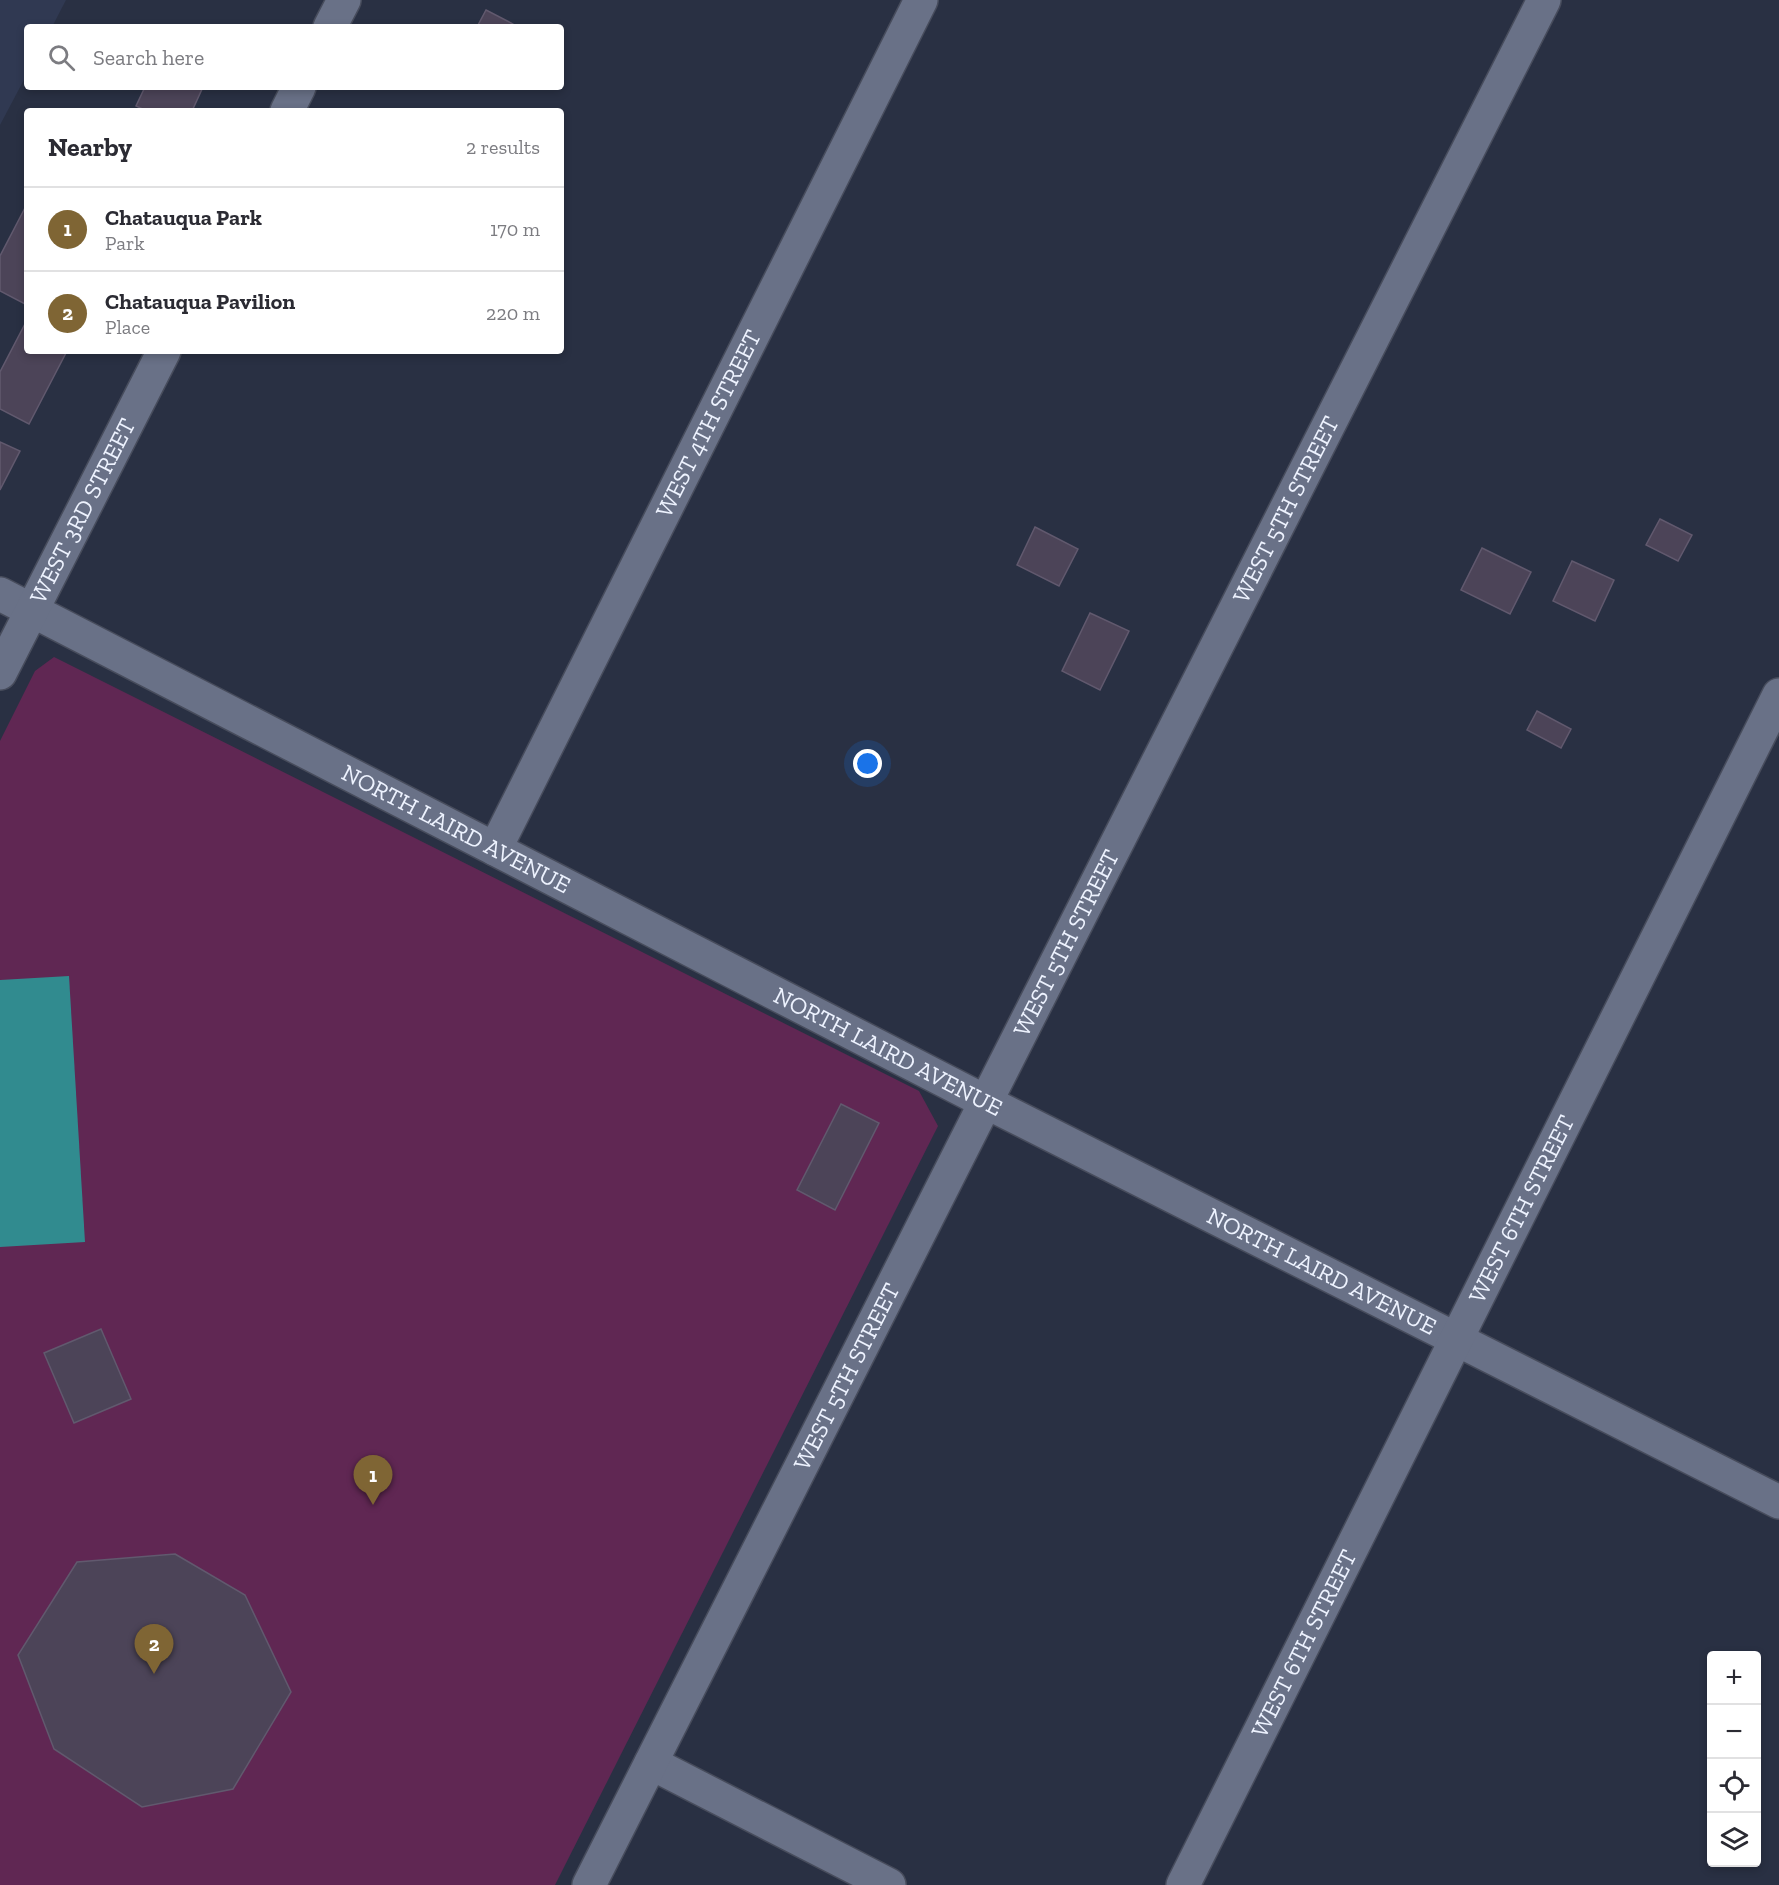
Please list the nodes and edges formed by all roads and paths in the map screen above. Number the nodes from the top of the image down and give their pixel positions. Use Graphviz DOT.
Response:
graph roads {
  1 [pos="344,0"];
  2 [pos="921,0"];
  3 [pos="1544,0"];
  4 [pos="332,24"];
  5 [pos="298,90"];
  6 [pos="288,108"];
  7 [pos="162,354"];
  8 [pos="0,594"];
  9 [pos="32,610"];
  10 [pos="0,673"];
  11 [pos="1779,695"];
  12 [pos="495,849"];
  13 [pos="986,1102"];
  14 [pos="1456,1339"];
  15 [pos="1779,1502"];
  16 [pos="651,1763"];
  17 [pos="589,1885"];
  18 [pos="889,1885"];
  19 [pos="1183,1885"];
  1 -- 4 [label="street"];
  2 -- 12 [label="street, WEST 4TH STREET"];
  3 -- 13 [label="street, WEST 5TH STREET"];
  5 -- 6 [label="street"];
  7 -- 9 [label="street, WEST 3RD STREET"];
  8 -- 9 [label="street, NORTH LAIRD AVENUE"];
  9 -- 10 [label="street, WEST 3RD STREET"];
  9 -- 12 [label="street, NORTH LAIRD AVENUE"];
  11 -- 14 [label="street, WEST 6TH STREET"];
  12 -- 13 [label="street, NORTH LAIRD AVENUE"];
  13 -- 14 [label="street, NORTH LAIRD AVENUE"];
  13 -- 16 [label="street, WEST 5TH STREET"];
  14 -- 15 [label="street, NORTH LAIRD AVENUE"];
  14 -- 19 [label="street, WEST 6TH STREET"];
  16 -- 17 [label="street, WEST 5TH STREET"];
  16 -- 18 [label="street"];
}
